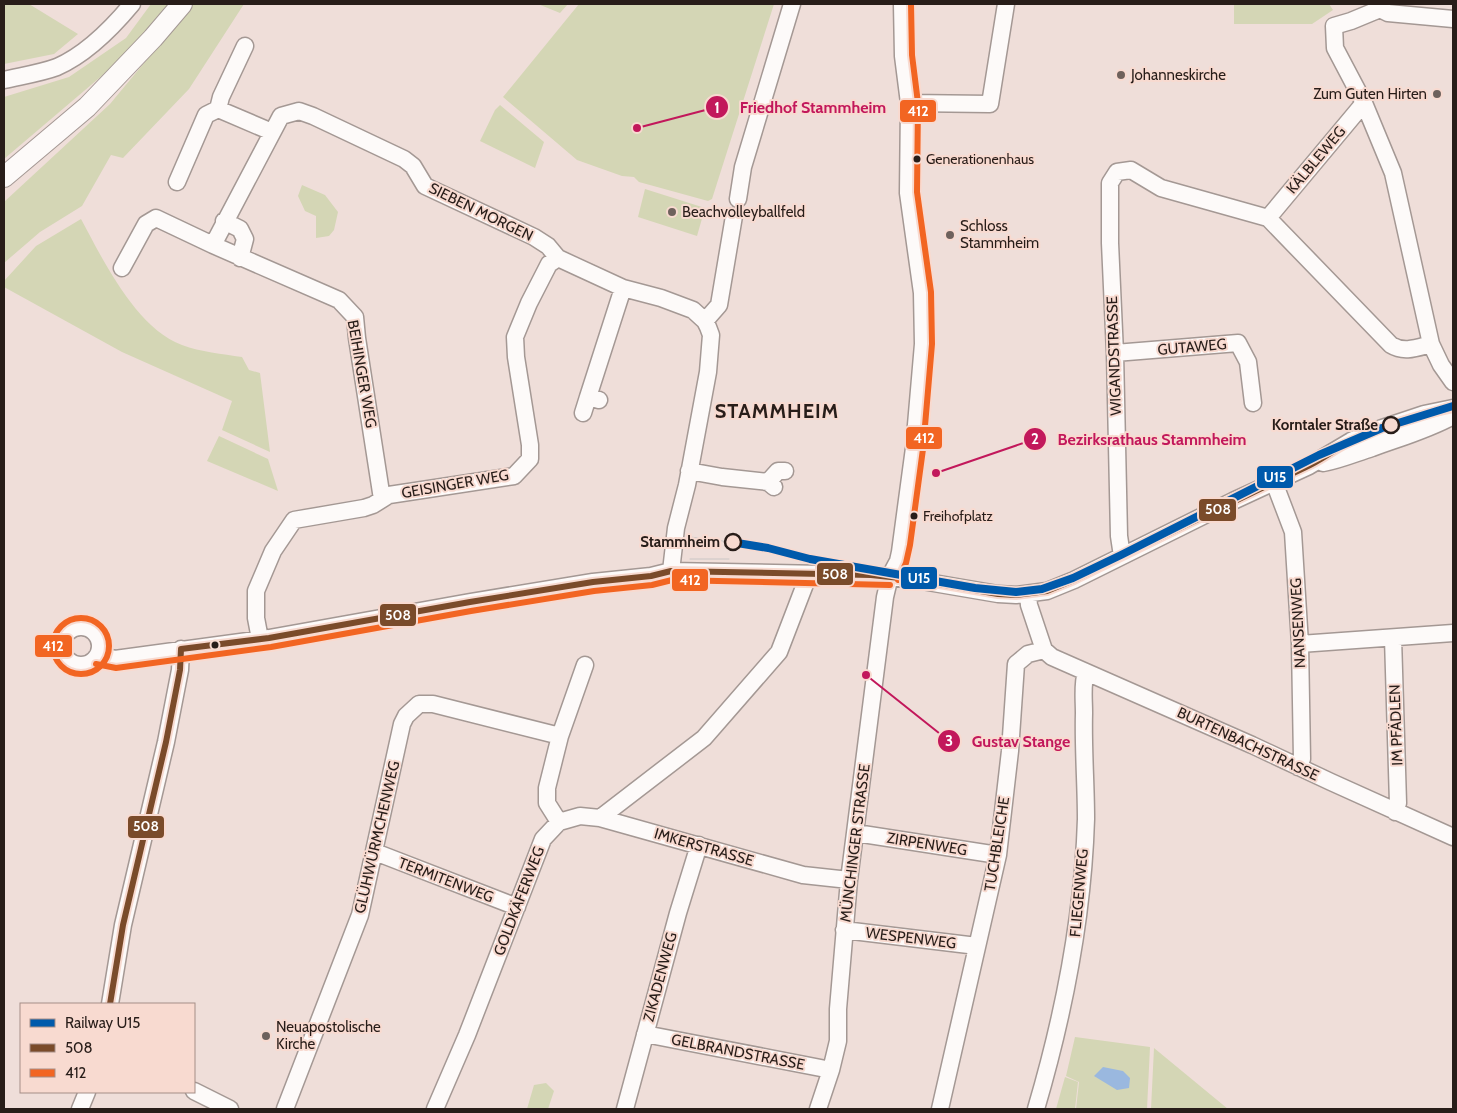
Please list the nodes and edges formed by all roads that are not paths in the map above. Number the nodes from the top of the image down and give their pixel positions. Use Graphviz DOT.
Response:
graph roads {
  1 [pos="132,4"];
  2 [pos="182,4"];
  3 [pos="792,4"];
  4 [pos="902,4"];
  5 [pos="1006,4"];
  6 [pos="1380,6"];
  7 [pos="1453,19"];
  8 [pos="244,46"];
  9 [pos="4,80"];
  10 [pos="909,103"];
  11 [pos="1364,103"];
  12 [pos="218,108"];
  13 [pos="272,132"];
  14 [pos="4,177"];
  15 [pos="176,182"];
  16 [pos="738,199"];
  17 [pos="734,216"];
  18 [pos="1268,218"];
  19 [pos="224,221"];
  20 [pos="213,244"];
  21 [pos="240,258"];
  22 [pos="558,258"];
  23 [pos="122,268"];
  24 [pos="623,288"];
  25 [pos="705,321"];
  26 [pos="1431,344"];
  27 [pos="1115,353"];
  28 [pos="1453,382"];
  29 [pos="1253,403"];
  30 [pos="1453,408"];
  31 [pos="583,413"];
  32 [pos="1453,416"];
  33 [pos="1309,466"];
  34 [pos="785,471"];
  35 [pos="689,472"];
  36 [pos="1274,482"];
  37 [pos="382,499"];
  38 [pos="1122,556"];
  39 [pos="672,571"];
  40 [pos="809,574"];
  41 [pos="890,576"];
  42 [pos="1028,595"];
  43 [pos="1453,633"];
  44 [pos="1393,638"];
  45 [pos="260,639"];
  46 [pos="1300,644"];
  47 [pos="181,649"];
  48 [pos="1044,650"];
  49 [pos="98,655"];
  50 [pos="585,666"];
  51 [pos="1086,672"];
  52 [pos="560,736"];
  53 [pos="1298,766"];
  54 [pos="1395,812"];
  55 [pos="600,818"];
  56 [pos="559,822"];
  57 [pos="856,833"];
  58 [pos="1453,837"];
  59 [pos="698,845"];
  60 [pos="374,852"];
  61 [pos="998,855"];
  62 [pos="849,880"];
  63 [pos="517,907"];
  64 [pos="844,930"];
  65 [pos="977,946"];
  66 [pos="110,1003"];
  67 [pos="645,1034"];
  68 [pos="831,1070"];
  69 [pos="195,1092"];
  70 [pos="87,1093"];
  71 [pos="80,1109"];
  72 [pos="230,1109"];
  73 [pos="285,1109"];
  74 [pos="435,1109"];
  75 [pos="625,1109"];
  76 [pos="818,1109"];
  77 [pos="940,1109"];
  78 [pos="1036,1109"];
  1 -- 9 [label="street"];
  2 -- 14 [label="main road"];
  3 -- 16 [label="street"];
  4 -- 10 [label="street, MÜNCHINGER STRASSE"];
  5 -- 10 [label="street"];
  6 -- 7 [label="street"];
  6 -- 11 [label="street"];
  8 -- 12 [label="street"];
  10 -- 41 [label="street, MÜNCHINGER STRASSE"];
  11 -- 18 [label="street, KÄLBLEWEG"];
  11 -- 26 [label="street"];
  12 -- 13 [label="street"];
  12 -- 15 [label="street"];
  13 -- 19 [label="street, SIEBEN MORGEN"];
  13 -- 22 [label="street, SIEBEN MORGEN"];
  17 -- 25 [label="street"];
  18 -- 26 [label="street"];
  18 -- 27 [label="street, WIGANDSTRASSE"];
  19 -- 20 [label="street, SIEBEN MORGEN"];
  19 -- 21 [label="street"];
  20 -- 21 [label="street"];
  20 -- 23 [label="street"];
  21 -- 37 [label="street, BEIHINGER WEG"];
  22 -- 24 [label="street, SIEBEN MORGEN"];
  22 -- 37 [label="street, GEISINGER WEG"];
  24 -- 25 [label="street, SIEBEN MORGEN"];
  24 -- 31 [label="street"];
  25 -- 35 [label="street"];
  26 -- 28 [label="street"];
  27 -- 29 [label="street, GUTAWEG"];
  27 -- 38 [label="street, WIGANDSTRASSE"];
  30 -- 33 [label="street"];
  32 -- 33 [label="street"];
  33 -- 36 [label="street"];
  34 -- 35 [label="street"];
  35 -- 39 [label="street"];
  36 -- 38 [label="street"];
  36 -- 46 [label="street, NANSENWEG"];
  37 -- 45 [label="street, GEISINGER WEG"];
  38 -- 42 [label="street"];
  39 -- 40 [label="street"];
  39 -- 45 [label="street"];
  40 -- 41 [label="street"];
  40 -- 55 [label="street"];
  41 -- 42 [label="street"];
  41 -- 57 [label="street, MÜNCHINGER STRASSE"];
  42 -- 48 [label="street"];
  43 -- 44 [label="street"];
  44 -- 46 [label="street"];
  44 -- 54 [label="street, IM PFÄDLEN"];
  45 -- 47 [label="street"];
  46 -- 53 [label="street, NANSENWEG"];
  47 -- 49 [label="street"];
  47 -- 66 [label="street"];
  48 -- 51 [label="street, BURTENBACHSTRASSE"];
  48 -- 61 [label="street, TUCHBLEICHE"];
  50 -- 52 [label="street"];
  51 -- 53 [label="street, BURTENBACHSTRASSE"];
  51 -- 78 [label="street, FLIEGENWEG"];
  52 -- 56 [label="street"];
  52 -- 60 [label="street, GLÜHWÜRMCHENWEG"];
  53 -- 54 [label="street, BURTENBACHSTRASSE"];
  54 -- 58 [label="street, BURTENBACHSTRASSE"];
  55 -- 56 [label="street, IMKERSTRASSE"];
  55 -- 59 [label="street, IMKERSTRASSE"];
  56 -- 63 [label="street, GOLDKÄFERWEG"];
  57 -- 61 [label="street, ZIRPENWEG"];
  57 -- 62 [label="street, MÜNCHINGER STRASSE"];
  59 -- 62 [label="street, IMKERSTRASSE"];
  59 -- 67 [label="street, ZIKADENWEG"];
  60 -- 63 [label="street, TERMITENWEG"];
  60 -- 73 [label="street, GLÜHWÜRMCHENWEG"];
  61 -- 65 [label="street, TUCHBLEICHE"];
  62 -- 64 [label="street, MÜNCHINGER STRASSE"];
  63 -- 74 [label="street, GOLDKÄFERWEG"];
  64 -- 65 [label="street, WESPENWEG"];
  64 -- 68 [label="street, MÜNCHINGER STRASSE"];
  65 -- 77 [label="street, TUCHBLEICHE"];
  67 -- 68 [label="street, GELBRANDSTRASSE"];
  67 -- 75 [label="street, ZIKADENWEG"];
  68 -- 76 [label="street, MÜNCHINGER STRASSE"];
  69 -- 72 [label="street"];
  70 -- 71 [label="street"];
}
